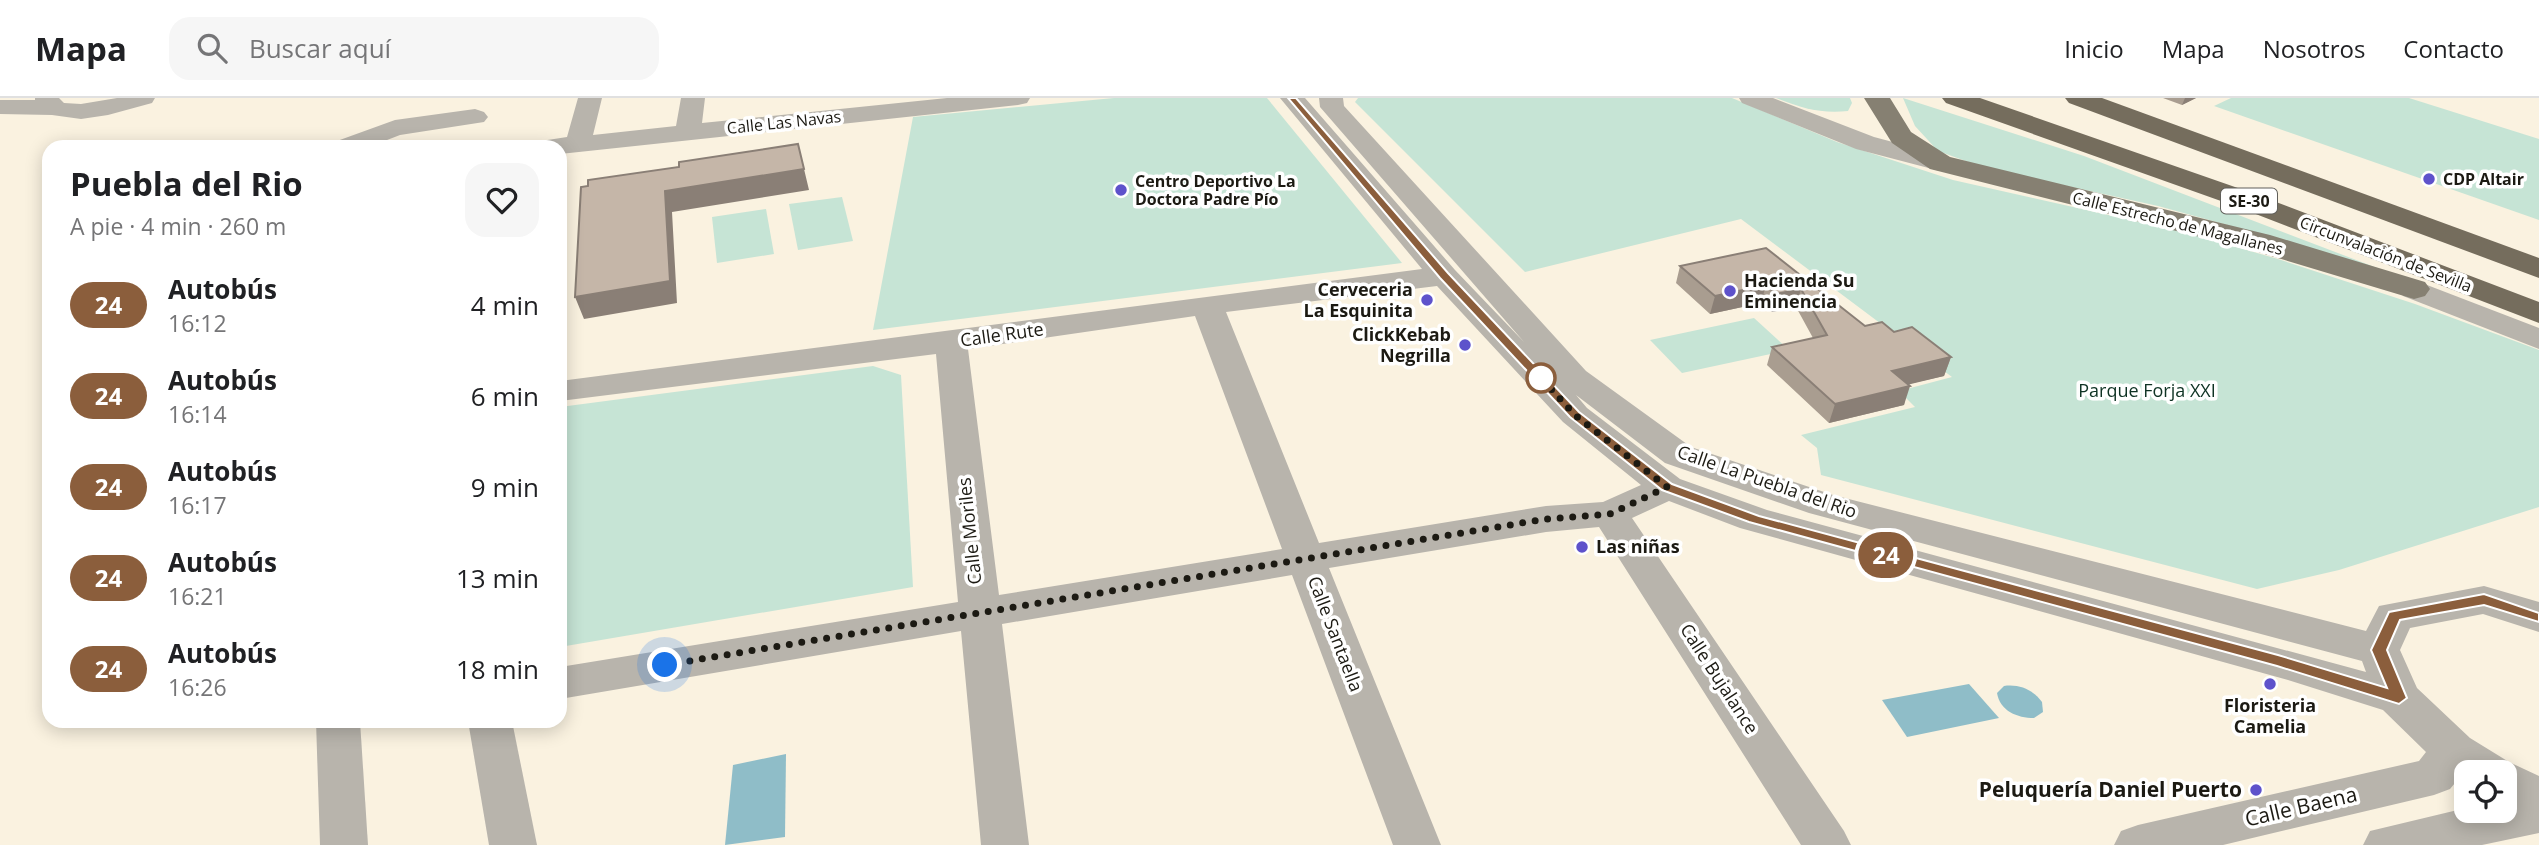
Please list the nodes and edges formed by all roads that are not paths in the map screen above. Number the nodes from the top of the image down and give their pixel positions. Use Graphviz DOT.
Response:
graph roads {
  1 [pos="24,98"];
  2 [pos="143,98"];
  3 [pos="590,98"];
  4 [pos="692,98"];
  5 [pos="1012,98"];
  6 [pos="1018,98"];
  7 [pos="1292,98"];
  8 [pos="1331,98"];
  9 [pos="1751,98"];
  10 [pos="1955,98"];
  11 [pos="2014,98"];
  12 [pos="2078,98"];
  13 [pos="50,103"];
  14 [pos="908,104"];
  15 [pos="1880,104"];
  16 [pos="0,106"];
  17 [pos="479,107"];
  18 [pos="796,110"];
  19 [pos="1801,119"];
  20 [pos="688,133"];
  21 [pos="364,140"];
  22 [pos="466,140"];
  23 [pos="578,144"];
  24 [pos="567,145"];
  25 [pos="1940,163"];
  26 [pos="2539,269"];
  27 [pos="1444,275"];
  28 [pos="2539,287"];
  29 [pos="2414,289"];
  30 [pos="1207,305"];
  31 [pos="2539,313"];
  32 [pos="2539,333"];
  33 [pos="2539,339"];
  34 [pos="951,342"];
  35 [pos="567,390"];
  36 [pos="1667,487"];
  37 [pos="1610,514"];
  38 [pos="1306,559"];
  39 [pos="979,613"];
  40 [pos="2539,617"];
  41 [pos="2379,650"];
  42 [pos="567,681"];
  43 [pos="2399,698"];
  44 [pos="338,728"];
  45 [pos="491,728"];
  46 [pos="2470,760"];
  47 [pos="2454,769"];
  48 [pos="2517,786"];
  49 [pos="2539,798"];
  50 [pos="2539,813"];
  51 [pos="344,845"];
  52 [pos="513,845"];
  53 [pos="1005,845"];
  54 [pos="1417,845"];
  55 [pos="1827,845"];
  56 [pos="2138,845"];
  57 [pos="2387,845"];
  1 -- 16 [label="street"];
  2 -- 13 [label="street"];
  3 -- 23 [label="street"];
  4 -- 20 [label="street"];
  5 -- 6 [label="street, Calle Las Navas"];
  5 -- 14 [label="street, Calle Las Navas"];
  7 -- 27 [label="street, Calle La Puebla del Rio"];
  8 -- 41 [label="street, Calle La Puebla del Rio"];
  9 -- 19 [label="street, Calle Estrecho de Magallanes"];
  10 -- 31 [label="highway, Circunvalación de Sevilla / SE-30"];
  11 -- 28 [label="highway, Circunvalación de Sevilla / SE-30"];
  12 -- 26 [label="highway"];
  13 -- 16 [label="street"];
  14 -- 18 [label="street, Calle Las Navas"];
  15 -- 19 [label="street, Calle Estrecho de Magallanes"];
  15 -- 25 [label="main road, Calle Estrecho de Magallanes"];
  17 -- 21 [label="street"];
  17 -- 22 [label="street"];
  18 -- 20 [label="street, Calle Las Navas"];
  19 -- 25 [label="street, Calle Estrecho de Magallanes"];
  20 -- 23 [label="street, Calle Las Navas"];
  23 -- 24 [label="street, Calle Las Navas"];
  25 -- 29 [label="main road, Calle Estrecho de Magallanes"];
  27 -- 30 [label="street, Calle Rute"];
  27 -- 36 [label="street, Calle La Puebla del Rio"];
  29 -- 32 [label="highway"];
  29 -- 33 [label="street"];
  30 -- 34 [label="street, Calle Rute"];
  30 -- 38 [label="street, Calle Santaella"];
  34 -- 35 [label="street, Calle Rute"];
  34 -- 39 [label="street, Calle Moriles"];
  36 -- 37 [label="street"];
  36 -- 43 [label="street, Calle La Puebla del Rio"];
  37 -- 38 [label="street"];
  37 -- 55 [label="street, Calle Bujalance"];
  38 -- 39 [label="street"];
  38 -- 54 [label="street, Calle Santaella"];
  39 -- 42 [label="street"];
  39 -- 53 [label="street, Calle Moriles"];
  40 -- 41 [label="street"];
  41 -- 43 [label="street"];
  43 -- 46 [label="street"];
  44 -- 51 [label="street"];
  45 -- 52 [label="street"];
  47 -- 56 [label="street, Calle Baena"];
  48 -- 49 [label="street"];
  50 -- 57 [label="street"];
}
